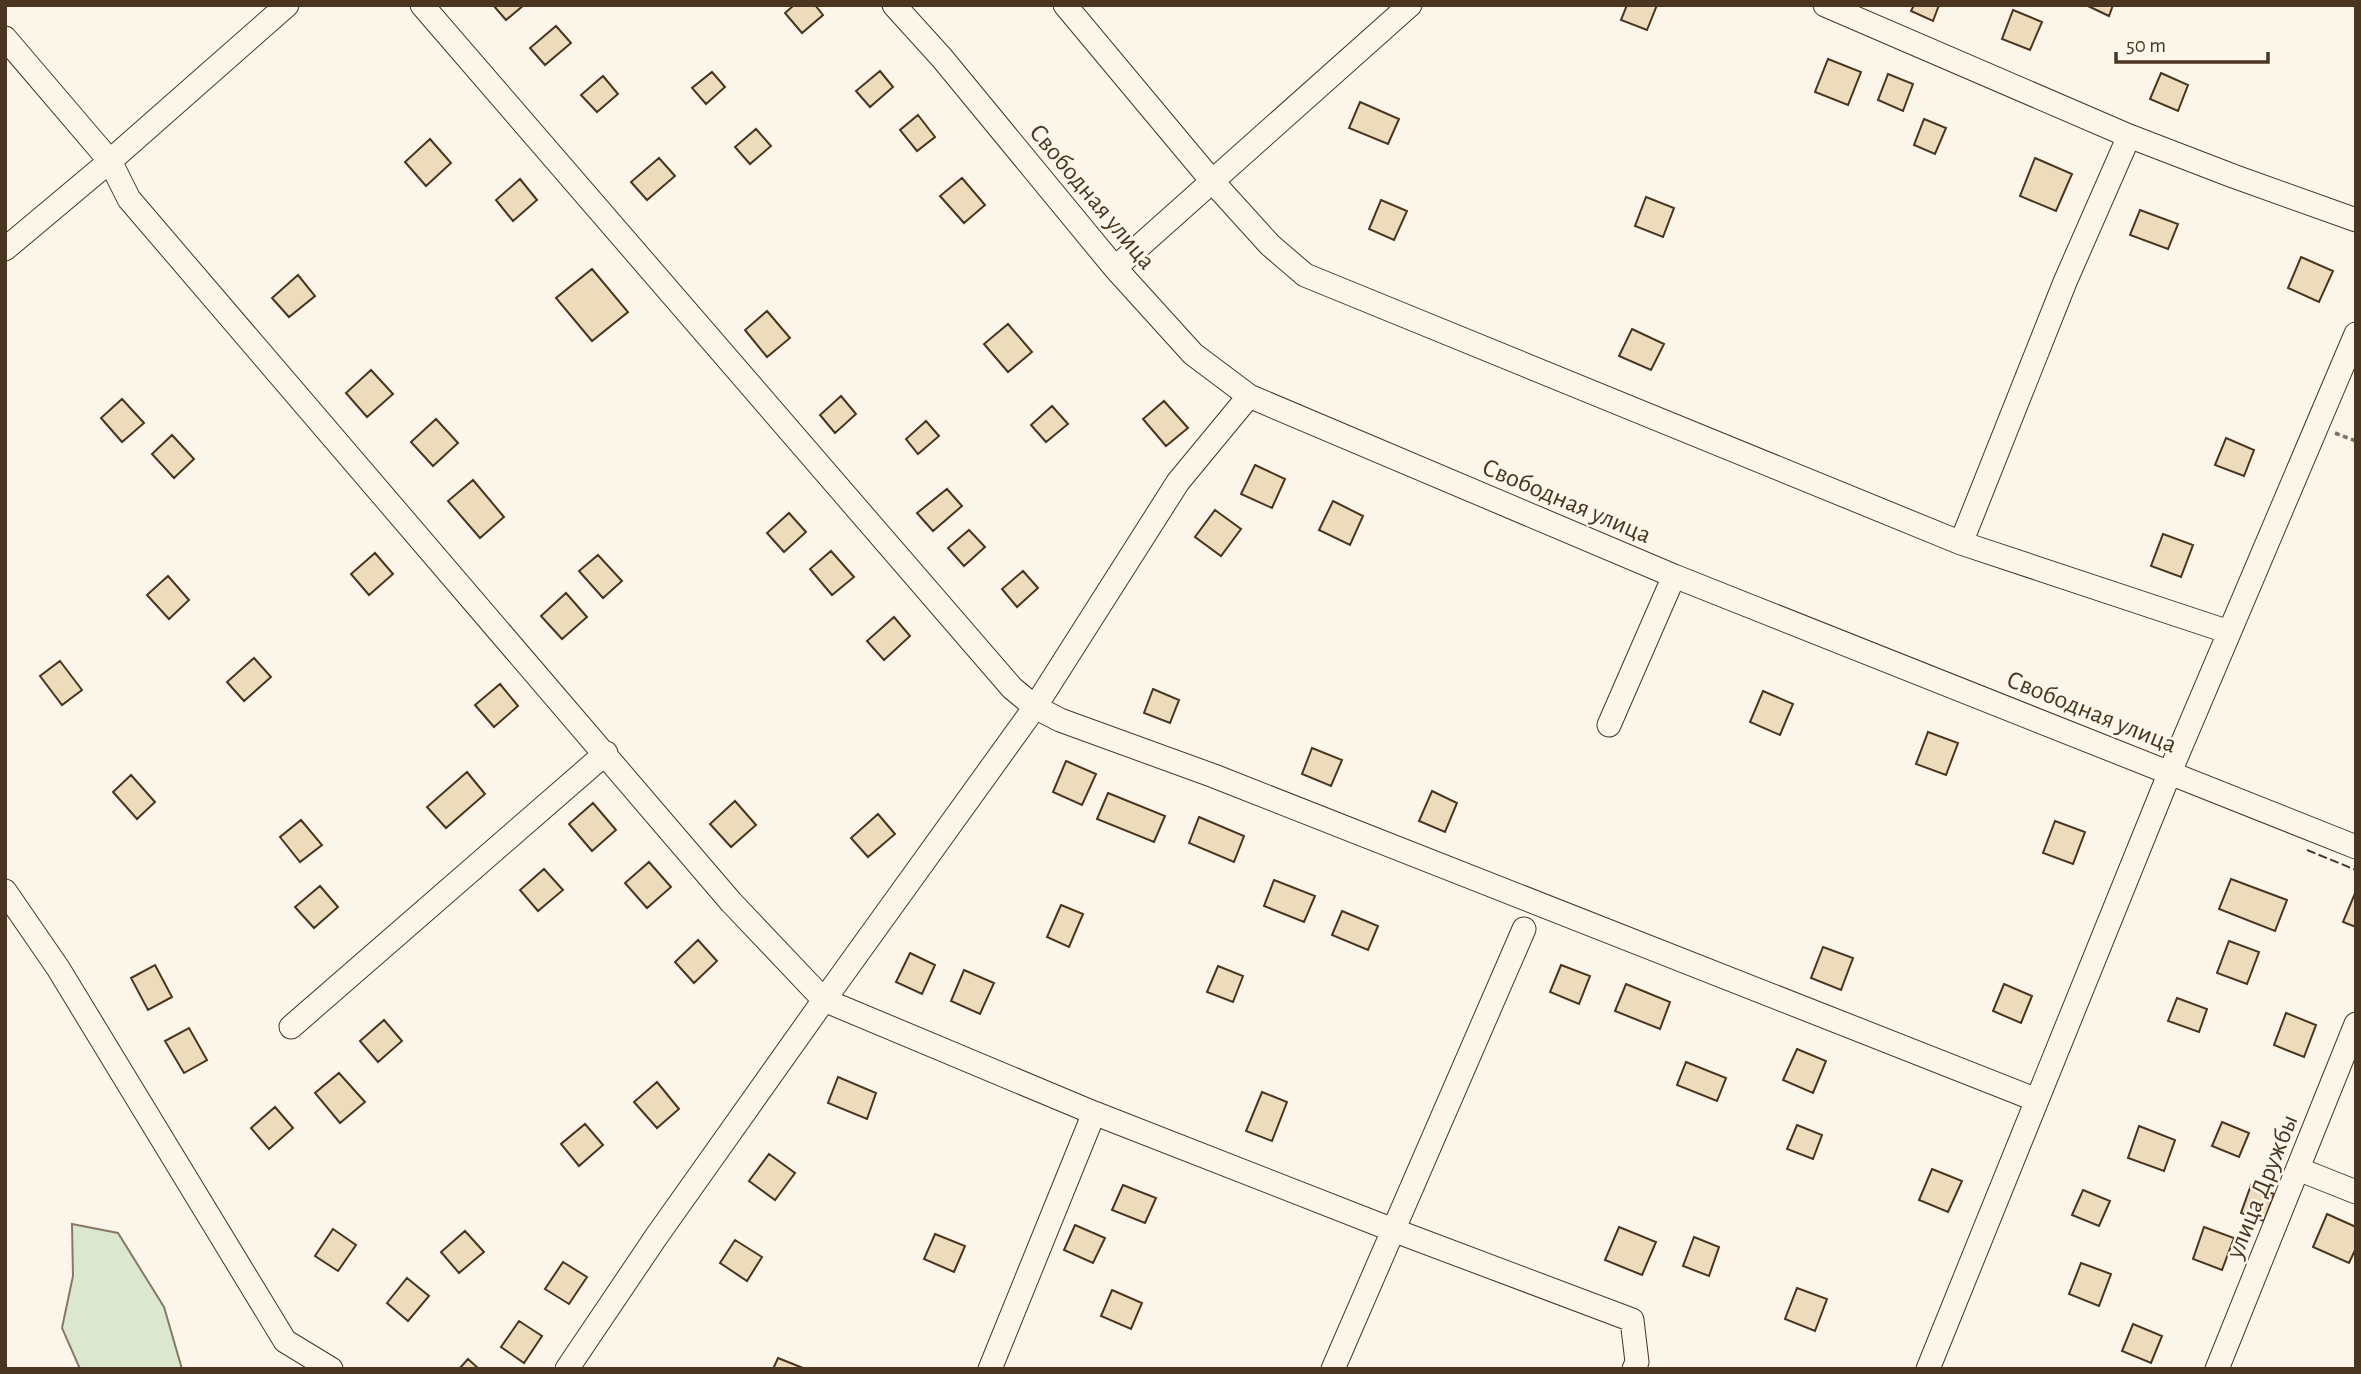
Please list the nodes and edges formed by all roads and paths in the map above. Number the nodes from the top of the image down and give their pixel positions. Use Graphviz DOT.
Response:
graph roads {
  1 [pos="287,5"];
  2 [pos="422,5"];
  3 [pos="894,5"];
  4 [pos="1065,5"];
  5 [pos="1410,5"];
  6 [pos="1825,5"];
  7 [pos="5,38"];
  8 [pos="2129,135"];
  9 [pos="110,161"];
  10 [pos="1212,181"];
  11 [pos="2356,220"];
  12 [pos="5,249"];
  13 [pos="1115,268"];
  14 [pos="2356,334"];
  15 [pos="1249,396"];
  16 [pos="1961,543"];
  17 [pos="1674,576"];
  18 [pos="2229,632"];
  19 [pos="1035,708"];
  20 [pos="1609,725"];
  21 [pos="606,753"];
  22 [pos="2170,772"];
  23 [pos="2356,847"];
  24 [pos="5,891"];
  25 [pos="1524,929"];
  26 [pos="824,1000"];
  27 [pos="2356,1024"];
  28 [pos="291,1027"];
  29 [pos="2037,1100"];
  30 [pos="1094,1113"];
  31 [pos="2298,1170"];
  32 [pos="2356,1192"];
  33 [pos="1393,1230"];
  34 [pos="331,1369"];
  35 [pos="567,1369"];
  36 [pos="990,1369"];
  37 [pos="1333,1369"];
  38 [pos="1634,1369"];
  39 [pos="1928,1369"];
  40 [pos="2217,1369"];
  1 -- 9 [label="street"];
  2 -- 19 [label="street"];
  3 -- 13 [label="street, Свободная улица"];
  4 -- 10 [label="street"];
  5 -- 10 [label="street"];
  6 -- 8 [label="street"];
  7 -- 9 [label="street"];
  8 -- 11 [label="street"];
  8 -- 16 [label="street"];
  9 -- 12 [label="street"];
  9 -- 21 [label="street"];
  10 -- 13 [label="street"];
  10 -- 16 [label="street"];
  13 -- 15 [label="street, Свободная улица"];
  14 -- 18 [label="street"];
  15 -- 17 [label="street, Свободная улица"];
  15 -- 19 [label="street"];
  16 -- 18 [label="street"];
  17 -- 20 [label="street"];
  17 -- 22 [label="street, Свободная улица"];
  18 -- 22 [label="street"];
  19 -- 26 [label="street"];
  19 -- 29 [label="street"];
  21 -- 26 [label="street"];
  21 -- 28 [label="street"];
  22 -- 23 [label="street, Свободная улица"];
  22 -- 29 [label="street"];
  24 -- 34 [label="street"];
  25 -- 33 [label="street"];
  26 -- 30 [label="street"];
  26 -- 35 [label="street"];
  27 -- 31 [label="street, улица Дружбы"];
  29 -- 39 [label="street"];
  30 -- 33 [label="street"];
  30 -- 36 [label="street"];
  31 -- 32 [label="street"];
  31 -- 40 [label="street, улица Дружбы"];
  33 -- 37 [label="street"];
  33 -- 38 [label="street"];
}
